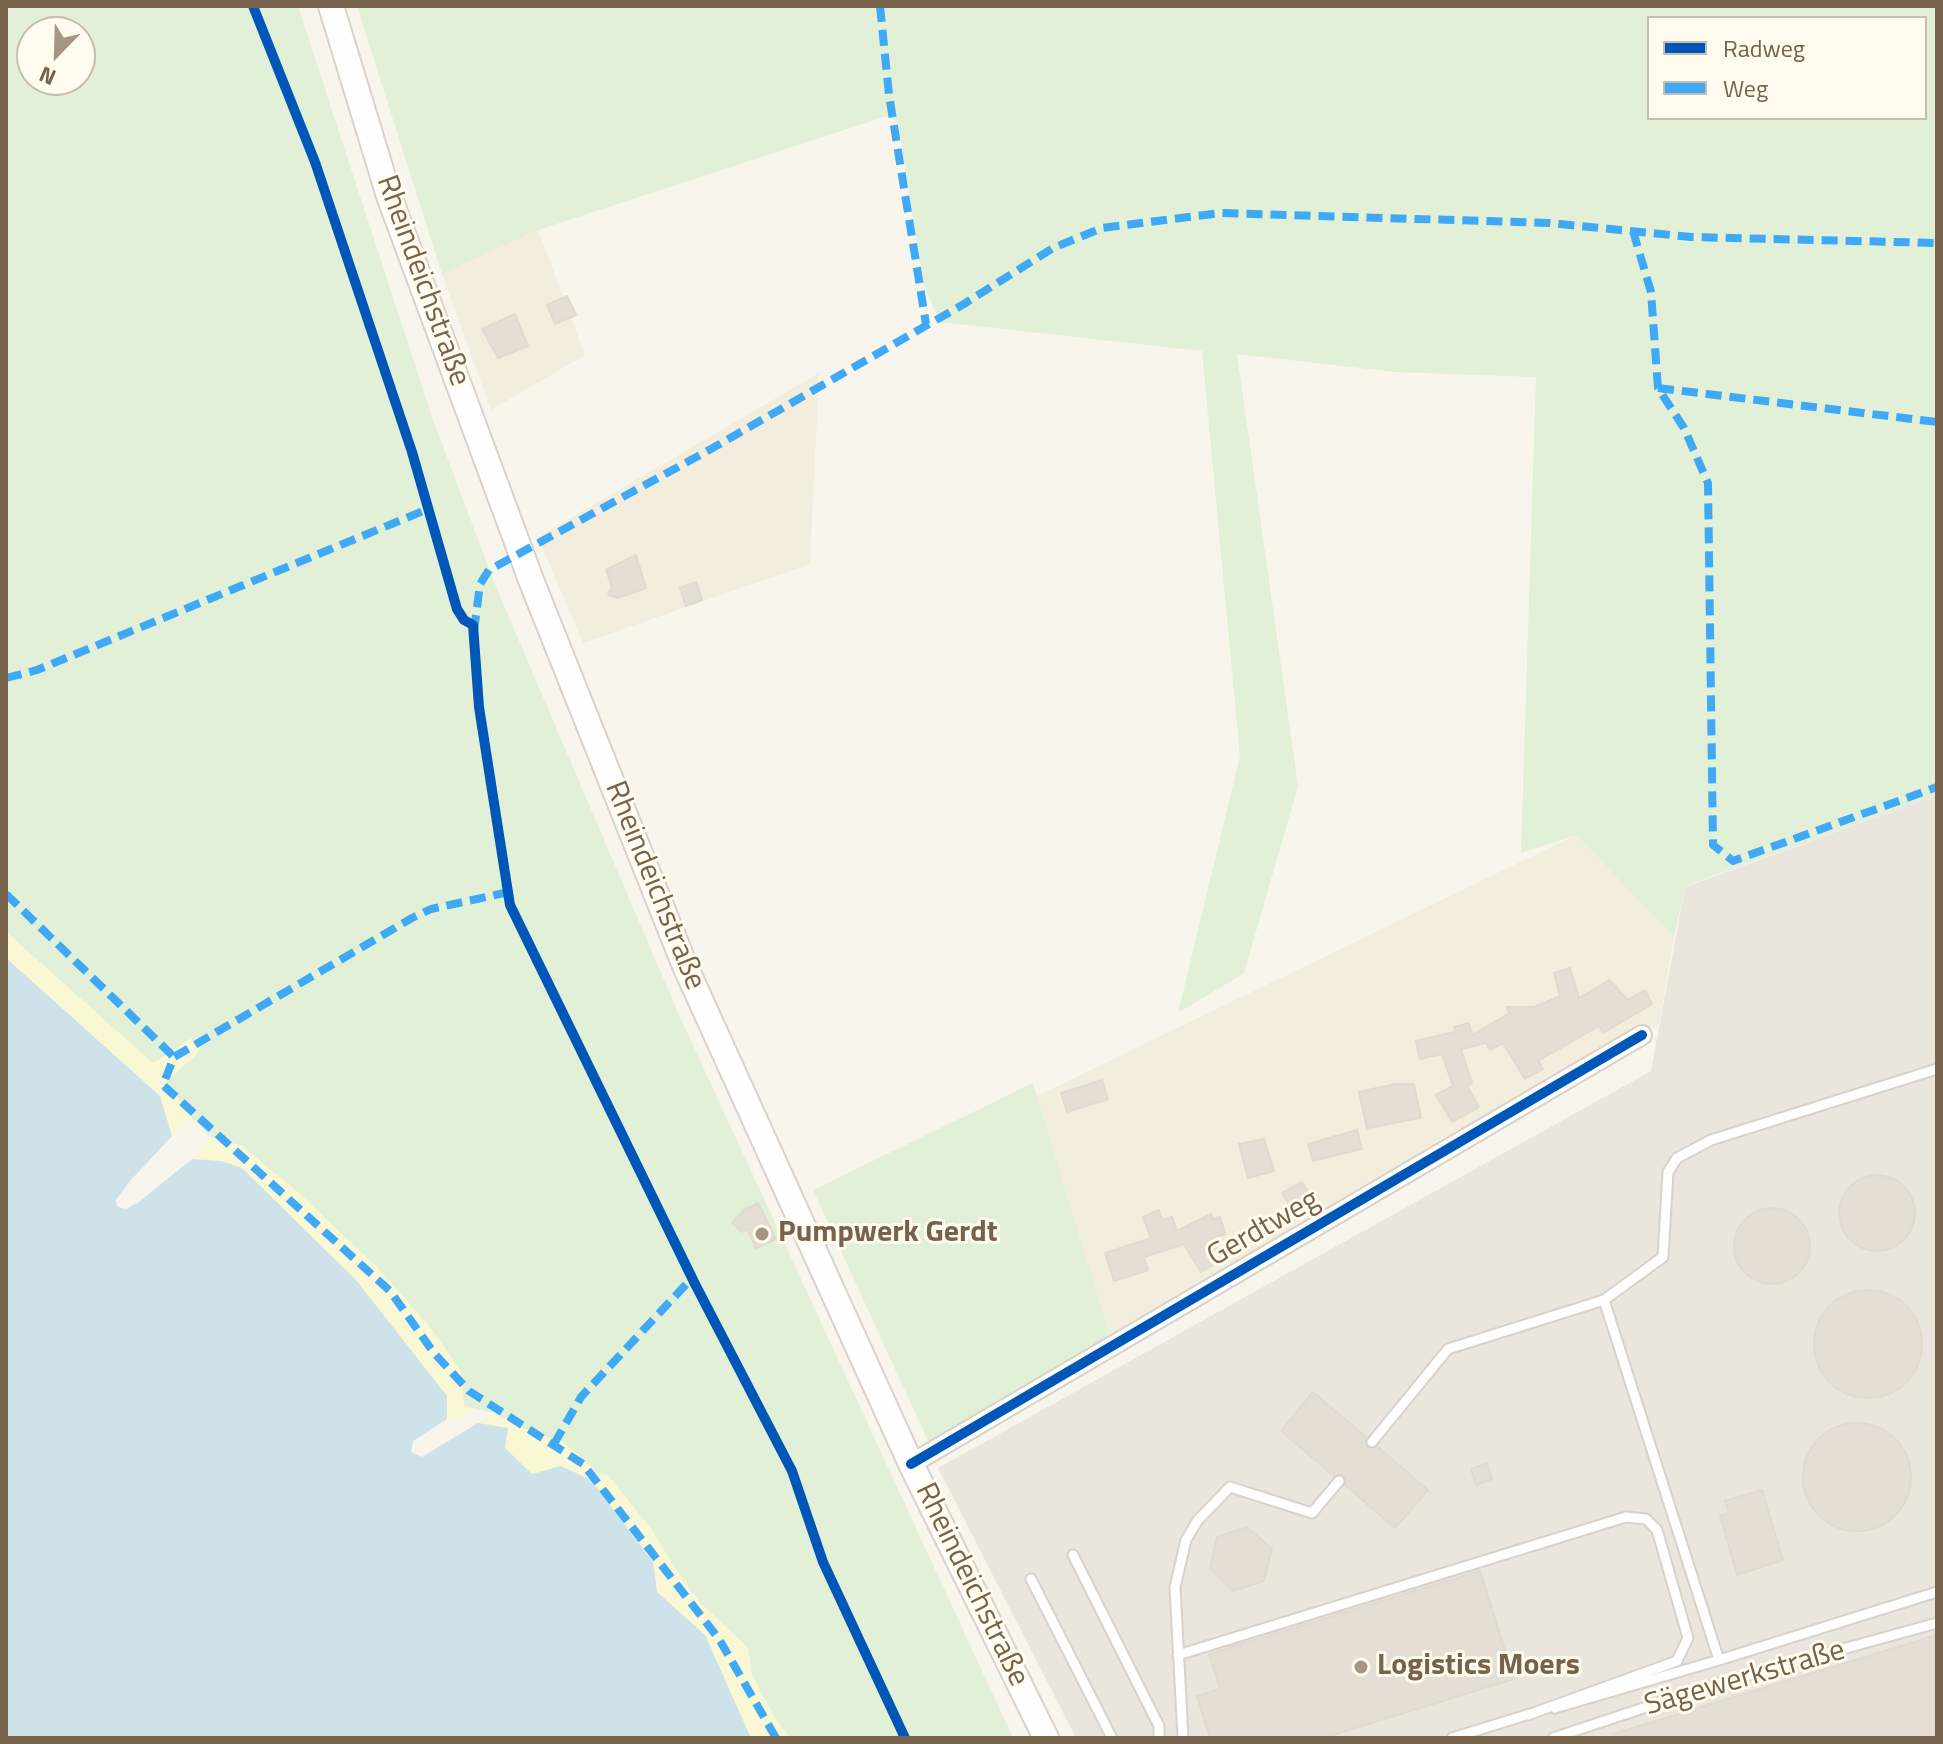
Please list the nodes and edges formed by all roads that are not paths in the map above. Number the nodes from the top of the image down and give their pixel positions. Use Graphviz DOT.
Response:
graph roads {
  1 [pos="331,6"];
  2 [pos="1642,1035"];
  3 [pos="1937,1069"];
  4 [pos="1604,1300"];
  5 [pos="1372,1442"];
  6 [pos="911,1464"];
  7 [pos="1339,1481"];
  8 [pos="1073,1555"];
  9 [pos="1031,1579"];
  10 [pos="1937,1592"];
  11 [pos="1937,1623"];
  12 [pos="1178,1655"];
  13 [pos="1719,1660"];
  14 [pos="1528,1715"];
  15 [pos="1046,1738"];
  16 [pos="1112,1738"];
  17 [pos="1159,1738"];
  18 [pos="1183,1738"];
  19 [pos="1452,1738"];
  20 [pos="1553,1738"];
  1 -- 6 [label="main road, Rheindeichstraße"];
  2 -- 6 [label="street, Gerdtweg"];
  3 -- 4 [label="lane"];
  4 -- 5 [label="lane"];
  4 -- 13 [label="lane"];
  6 -- 15 [label="main road, Rheindeichstraße"];
  7 -- 12 [label="lane"];
  8 -- 17 [label="lane"];
  9 -- 16 [label="lane"];
  10 -- 13 [label="lane"];
  11 -- 20 [label="lane, Sägewerkstraße"];
  12 -- 14 [label="lane"];
  12 -- 18 [label="lane"];
  13 -- 14 [label="lane"];
  14 -- 19 [label="lane"];
}
